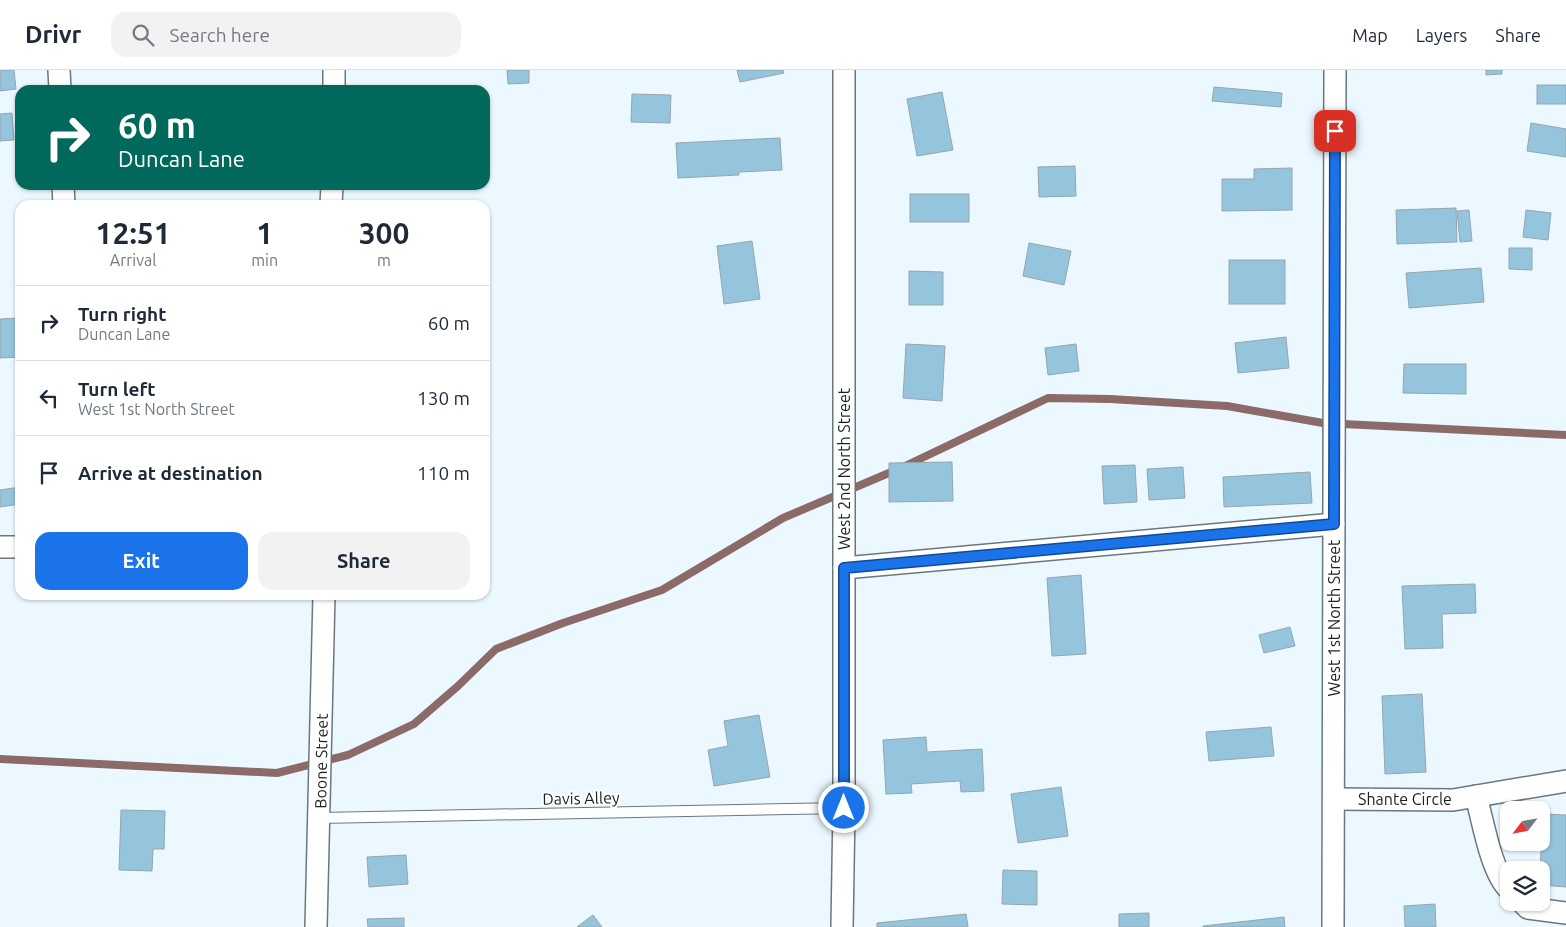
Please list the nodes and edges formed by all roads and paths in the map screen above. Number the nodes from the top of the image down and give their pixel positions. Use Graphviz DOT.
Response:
graph roads {
  1 [pos="59,70"];
  2 [pos="334,70"];
  3 [pos="844,70"];
  4 [pos="1335,70"];
  5 [pos="60,85"];
  6 [pos="334,85"];
  7 [pos="1334,524"];
  8 [pos="15,546"];
  9 [pos="0,547"];
  10 [pos="844,568"];
  11 [pos="324,600"];
  12 [pos="1566,782"];
  13 [pos="1476,796"];
  14 [pos="1334,799"];
  15 [pos="844,808"];
  16 [pos="319,818"];
  17 [pos="1500,879"];
  18 [pos="1547,911"];
  19 [pos="1566,914"];
  20 [pos="316,927"];
  21 [pos="842,927"];
  22 [pos="1333,927"];
  1 -- 5 [label="street"];
  2 -- 6 [label="street"];
  3 -- 10 [label="street, West 2nd North Street"];
  4 -- 7 [label="street, West 1st North Street"];
  7 -- 10 [label="street"];
  7 -- 14 [label="street, West 1st North Street"];
  8 -- 9 [label="street"];
  10 -- 15 [label="street, West 2nd North Street"];
  11 -- 16 [label="street, Boone Street"];
  12 -- 13 [label="street, Shante Circle"];
  13 -- 14 [label="street, Shante Circle"];
  13 -- 17 [label="street"];
  14 -- 22 [label="street, West 1st North Street"];
  15 -- 16 [label="lane, Davis Alley"];
  15 -- 21 [label="street, West 2nd North Street"];
  16 -- 20 [label="street, Boone Street"];
  18 -- 19 [label="street"];
}
